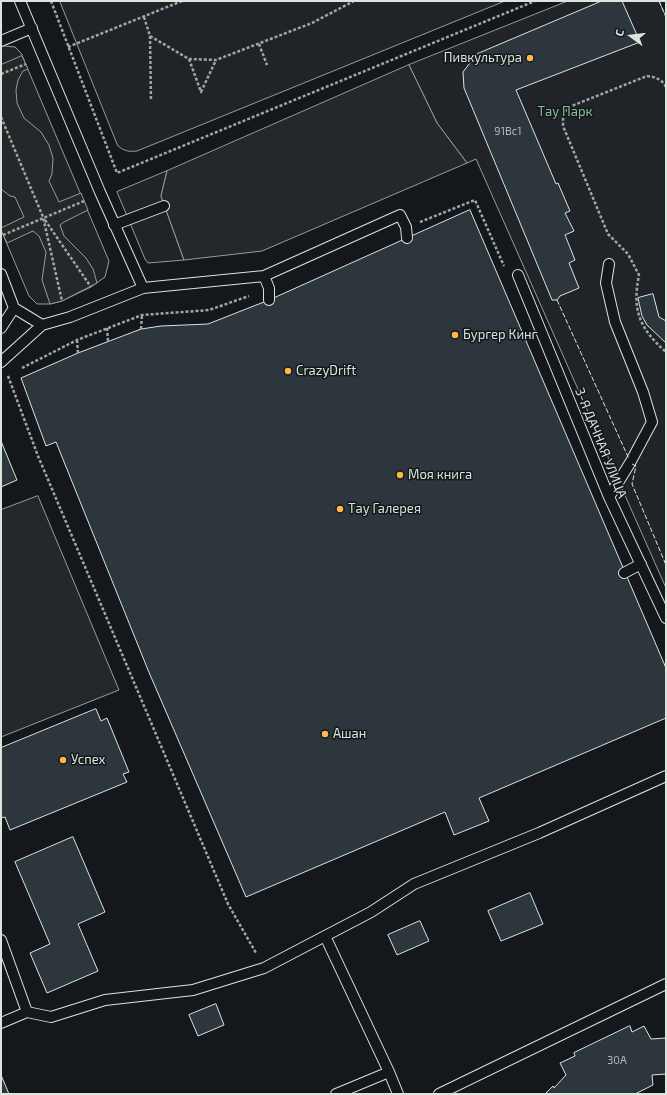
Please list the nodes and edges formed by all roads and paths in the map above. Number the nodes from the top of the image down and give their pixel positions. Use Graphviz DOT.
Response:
graph roads {
  1 [pos="20,1"];
  2 [pos="51,1"];
  3 [pos="182,1"];
  4 [pos="354,1"];
  5 [pos="535,1"];
  6 [pos="144,17"];
  7 [pos="32,28"];
  8 [pos="150,36"];
  9 [pos="1,42"];
  10 [pos="259,44"];
  11 [pos="68,47"];
  12 [pos="189,59"];
  13 [pos="216,60"];
  14 [pos="26,64"];
  15 [pos="267,65"];
  16 [pos="1,74"];
  17 [pos="666,87"];
  18 [pos="151,101"];
  19 [pos="1,117"];
  20 [pos="84,201"];
  21 [pos="164,206"];
  22 [pos="43,217"];
  23 [pos="114,225"];
  24 [pos="3,235"];
  25 [pos="407,238"];
  26 [pos="609,264"];
  27 [pos="1,274"];
  28 [pos="518,275"];
  29 [pos="264,276"];
  30 [pos="91,287"];
  31 [pos="143,288"];
  32 [pos="269,300"];
  33 [pos="62,301"];
  34 [pos="14,308"];
  35 [pos="142,315"];
  36 [pos="42,325"];
  37 [pos="1,328"];
  38 [pos="107,328"];
  39 [pos="141,329"];
  40 [pos="77,340"];
  41 [pos="108,341"];
  42 [pos="666,352"];
  43 [pos="78,353"];
  44 [pos="1,362"];
  45 [pos="608,497"];
  46 [pos="641,564"];
  47 [pos="624,572"];
  48 [pos="666,618"];
  49 [pos="666,776"];
  50 [pos="325,936"];
  51 [pos="1,940"];
  52 [pos="264,968"];
  53 [pos="666,984"];
  54 [pos="27,1012"];
  55 [pos="1,1023"];
  56 [pos="389,1072"];
  57 [pos="336,1094"];
  58 [pos="398,1094"];
  59 [pos="439,1094"];
  1 -- 7 [label="lane"];
  2 -- 11 [label="path"];
  3 -- 6 [label="path"];
  4 -- 10 [label="path"];
  5 -- 11 [label="path"];
  6 -- 8 [label="path"];
  6 -- 11 [label="path"];
  7 -- 9 [label="lane"];
  7 -- 23 [label="lane"];
  8 -- 12 [label="path"];
  8 -- 18 [label="path"];
  10 -- 13 [label="path"];
  10 -- 15 [label="path"];
  12 -- 13 [label="path"];
  12 -- 13 [label="path"];
  14 -- 16 [label="path"];
  17 -- 42 [label="path"];
  19 -- 22 [label="path"];
  20 -- 22 [label="path"];
  21 -- 23 [label="lane"];
  22 -- 24 [label="path"];
  22 -- 30 [label="path"];
  22 -- 33 [label="path"];
  23 -- 31 [label="lane"];
  25 -- 29 [label="lane"];
  26 -- 45 [label="lane"];
  27 -- 34 [label="lane"];
  28 -- 45 [label="lane, 3-Я ДАЧНАЯ УЛИЦА"];
  29 -- 31 [label="lane"];
  29 -- 32 [label="lane"];
  31 -- 36 [label="lane"];
  34 -- 36 [label="lane"];
  34 -- 37 [label="lane"];
  35 -- 39 [label="path"];
  36 -- 44 [label="lane"];
  38 -- 41 [label="path"];
  40 -- 43 [label="path"];
  44 -- 52 [label="path"];
  45 -- 46 [label="lane, 3-Я ДАЧНАЯ УЛИЦА"];
  46 -- 47 [label="lane"];
  46 -- 48 [label="lane, 3-Я ДАЧНАЯ УЛИЦА"];
  49 -- 50 [label="lane"];
  50 -- 52 [label="lane"];
  50 -- 56 [label="lane"];
  51 -- 54 [label="lane"];
  52 -- 54 [label="lane"];
  53 -- 59 [label="lane"];
  54 -- 55 [label="lane"];
  56 -- 57 [label="lane"];
  56 -- 58 [label="lane"];
}
